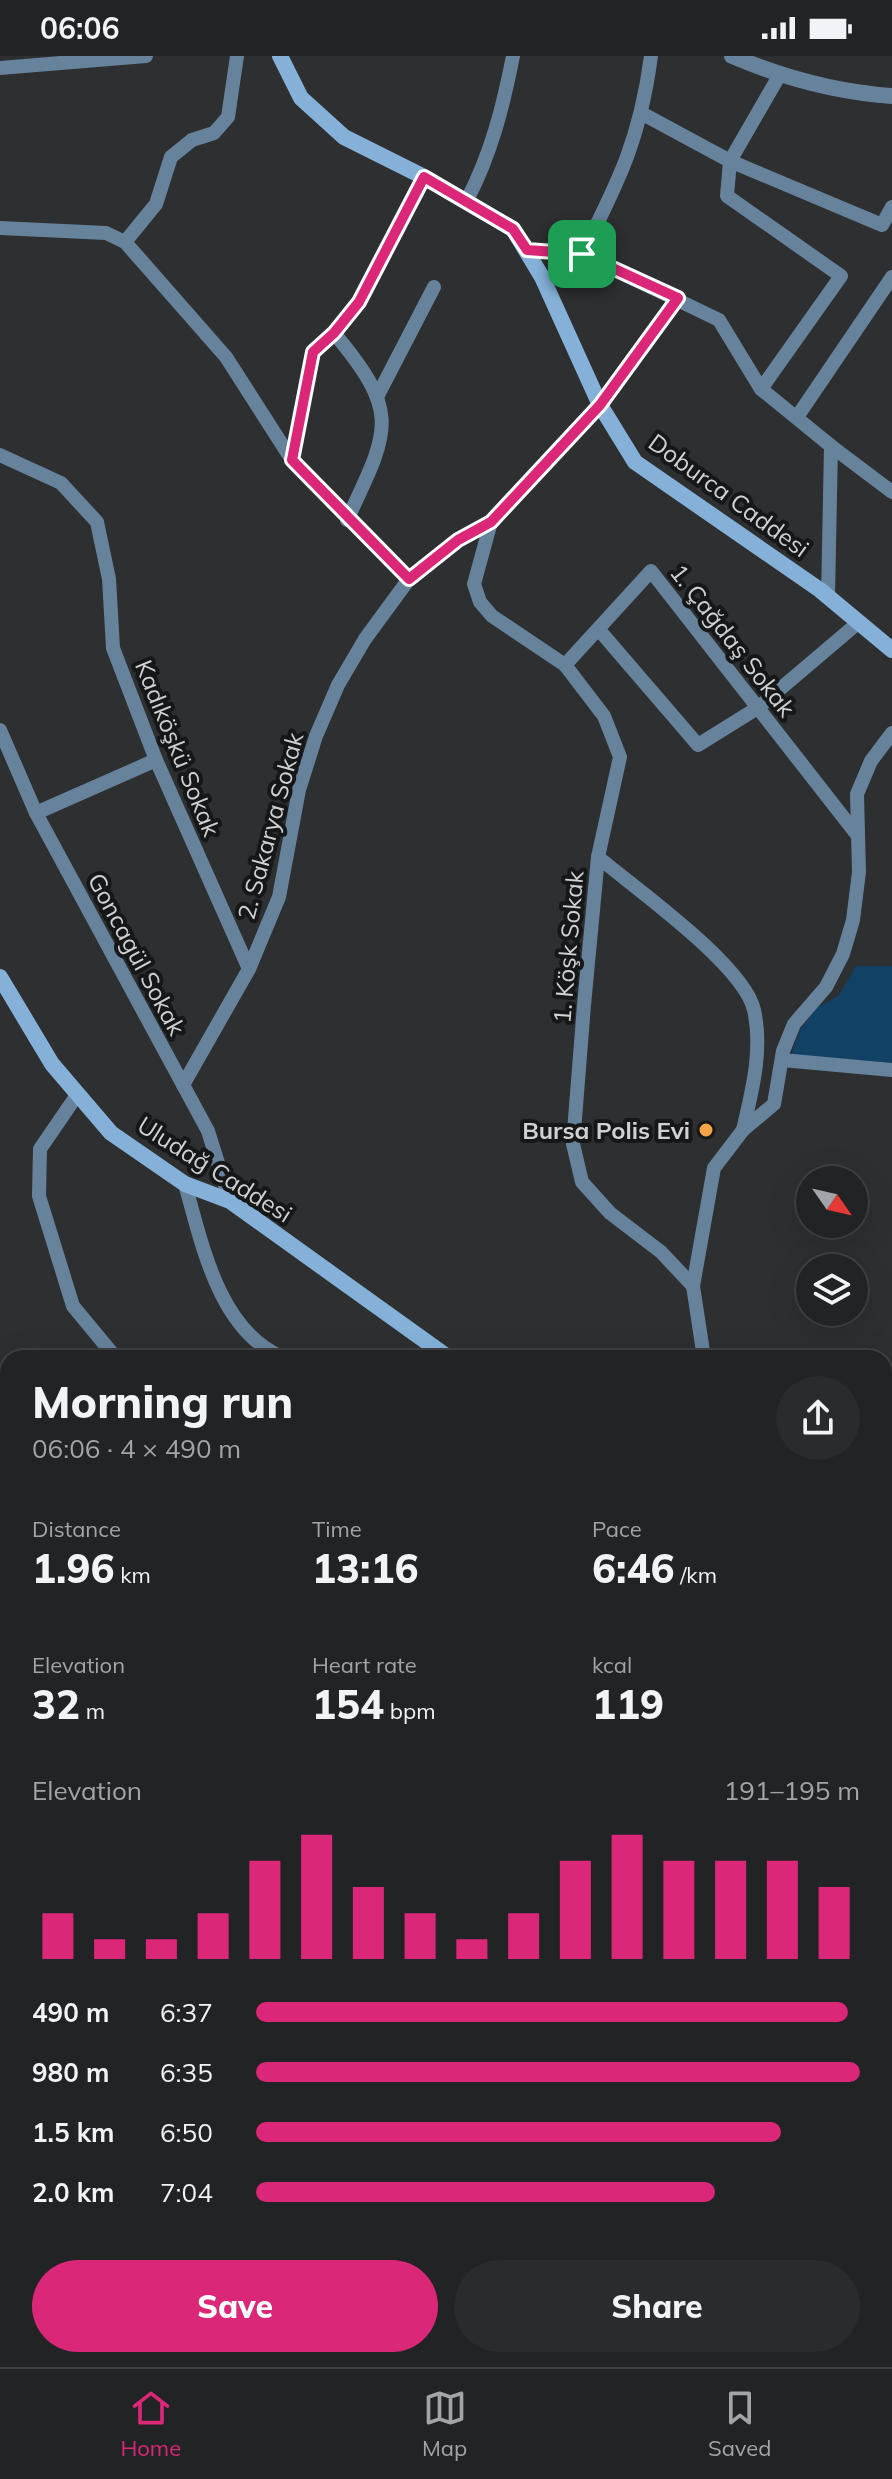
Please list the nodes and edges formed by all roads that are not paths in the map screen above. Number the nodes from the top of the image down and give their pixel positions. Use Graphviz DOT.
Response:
graph roads {
  1 [pos="146,56"];
  2 [pos="237,56"];
  3 [pos="280,56"];
  4 [pos="513,56"];
  5 [pos="651,56"];
  6 [pos="732,56"];
  7 [pos="771,56"];
  8 [pos="0,68"];
  9 [pos="779,76"];
  10 [pos="892,96"];
  11 [pos="643,114"];
  12 [pos="730,161"];
  13 [pos="424,177"];
  14 [pos="467,200"];
  15 [pos="891,205"];
  16 [pos="0,228"];
  17 [pos="125,242"];
  18 [pos="527,250"];
  19 [pos="582,254"];
  20 [pos="892,277"];
  21 [pos="434,287"];
  22 [pos="678,298"];
  23 [pos="334,333"];
  24 [pos="761,389"];
  25 [pos="378,395"];
  26 [pos="600,405"];
  27 [pos="797,417"];
  28 [pos="831,446"];
  29 [pos="0,455"];
  30 [pos="292,460"];
  31 [pos="892,492"];
  32 [pos="347,520"];
  33 [pos="491,522"];
  34 [pos="409,579"];
  35 [pos="828,597"];
  36 [pos="859,622"];
  37 [pos="600,631"];
  38 [pos="892,650"];
  39 [pos="565,665"];
  40 [pos="759,707"];
  41 [pos="0,730"];
  42 [pos="892,733"];
  43 [pos="156,760"];
  44 [pos="36,813"];
  45 [pos="858,837"];
  46 [pos="598,857"];
  47 [pos="249,969"];
  48 [pos="0,977"];
  49 [pos="782,1060"];
  50 [pos="892,1070"];
  51 [pos="183,1085"];
  52 [pos="77,1095"];
  53 [pos="743,1130"];
  54 [pos="185,1184"];
  55 [pos="230,1201"];
  56 [pos="693,1286"];
  57 [pos="109,1350"];
  58 [pos="269,1350"];
  59 [pos="438,1350"];
  60 [pos="703,1350"];
  1 -- 8 [label="street"];
  2 -- 17 [label="street"];
  3 -- 13 [label="main road, Doburca Caddesi"];
  4 -- 14 [label="street"];
  5 -- 11 [label="street"];
  6 -- 9 [label="street"];
  7 -- 9 [label="street"];
  9 -- 10 [label="street"];
  9 -- 12 [label="street"];
  11 -- 12 [label="street"];
  11 -- 19 [label="street"];
  12 -- 15 [label="street"];
  12 -- 24 [label="street"];
  13 -- 14 [label="main road, Doburca Caddesi"];
  13 -- 23 [label="street"];
  14 -- 18 [label="main road, Doburca Caddesi"];
  16 -- 17 [label="street"];
  17 -- 30 [label="street"];
  18 -- 19 [label="street"];
  18 -- 26 [label="main road, Doburca Caddesi"];
  19 -- 22 [label="street"];
  20 -- 27 [label="street"];
  21 -- 25 [label="street"];
  22 -- 24 [label="street"];
  22 -- 26 [label="street"];
  23 -- 25 [label="street"];
  23 -- 30 [label="street"];
  24 -- 27 [label="street"];
  25 -- 32 [label="street"];
  26 -- 33 [label="street"];
  26 -- 35 [label="main road, Doburca Caddesi"];
  27 -- 28 [label="street"];
  28 -- 31 [label="street"];
  28 -- 35 [label="street"];
  29 -- 43 [label="street, Kadıköşkü Sokak"];
  30 -- 32 [label="street"];
  32 -- 34 [label="street"];
  33 -- 34 [label="street, 2. Sakarya Sokak"];
  33 -- 39 [label="street"];
  34 -- 47 [label="street, 2. Sakarya Sokak"];
  35 -- 36 [label="main road, Doburca Caddesi"];
  36 -- 38 [label="main road, Doburca Caddesi"];
  36 -- 40 [label="street"];
  37 -- 39 [label="street, 1. Çağdaş Sokak"];
  37 -- 40 [label="street"];
  37 -- 40 [label="street, 1. Çağdaş Sokak"];
  39 -- 46 [label="street"];
  40 -- 45 [label="street, 1. Çağdaş Sokak"];
  41 -- 44 [label="street, Goncagül Sokak"];
  42 -- 45 [label="street"];
  43 -- 44 [label="street"];
  43 -- 47 [label="street, Kadıköşkü Sokak"];
  44 -- 51 [label="street, Goncagül Sokak"];
  45 -- 49 [label="street"];
  46 -- 53 [label="street, 1. Köşk Sokak"];
  46 -- 56 [label="street, 1. Köşk Sokak"];
  47 -- 51 [label="street"];
  48 -- 52 [label="main road, Uludağ Caddesi"];
  49 -- 50 [label="street"];
  49 -- 53 [label="street"];
  51 -- 55 [label="street, Goncagül Sokak"];
  52 -- 54 [label="main road, Uludağ Caddesi"];
  52 -- 57 [label="street"];
  53 -- 56 [label="street"];
  54 -- 55 [label="main road, Uludağ Caddesi"];
  54 -- 58 [label="street"];
  55 -- 59 [label="main road, Uludağ Caddesi"];
  56 -- 60 [label="street"];
}
